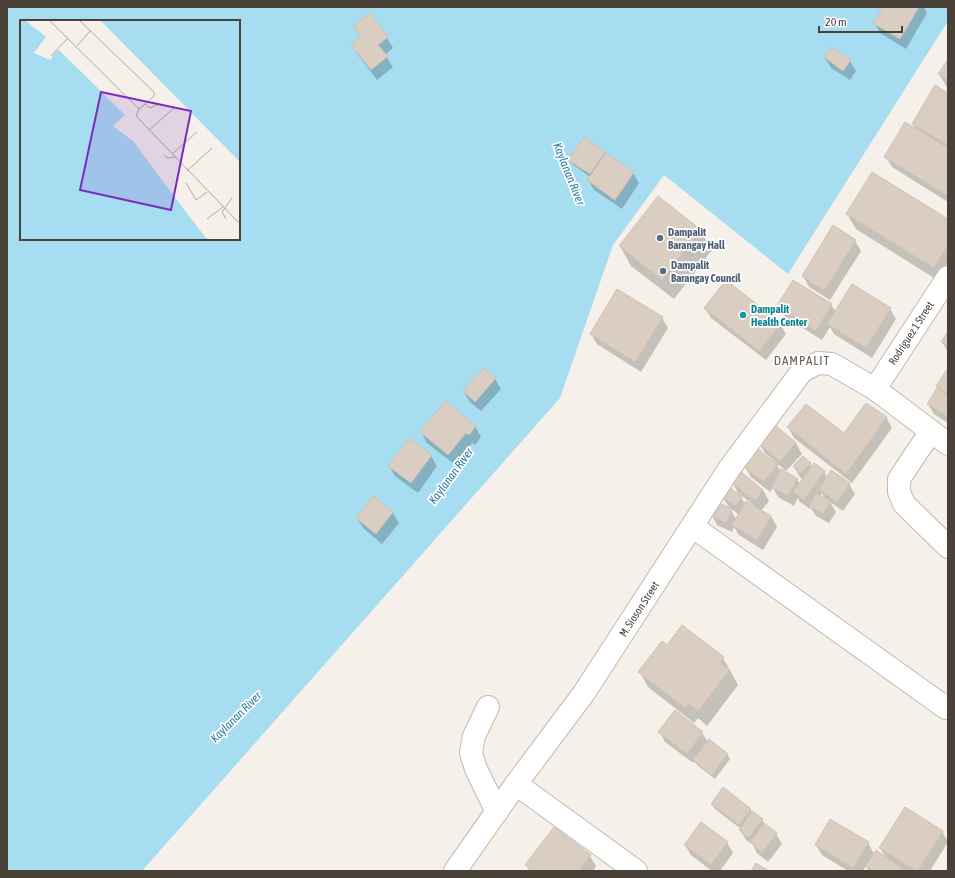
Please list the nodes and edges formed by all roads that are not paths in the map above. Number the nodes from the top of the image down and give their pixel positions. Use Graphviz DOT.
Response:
graph roads {
  1 [pos="948,277"];
  2 [pos="875,389"];
  3 [pos="940,438"];
  4 [pos="693,526"];
  5 [pos="948,547"];
  6 [pos="488,707"];
  7 [pos="946,708"];
  8 [pos="516,784"];
  9 [pos="497,812"];
  10 [pos="455,871"];
  11 [pos="636,871"];
  1 -- 2 [label="street, Rodriguez 1 Street"];
  2 -- 3 [label="street"];
  2 -- 4 [label="street, M. Sioson Street"];
  3 -- 5 [label="street"];
  4 -- 7 [label="street"];
  4 -- 8 [label="street, M. Sioson Street"];
  6 -- 9 [label="street"];
  8 -- 9 [label="street, M. Sioson Street"];
  8 -- 11 [label="street"];
  9 -- 10 [label="street, M. Sioson Street"];
}
